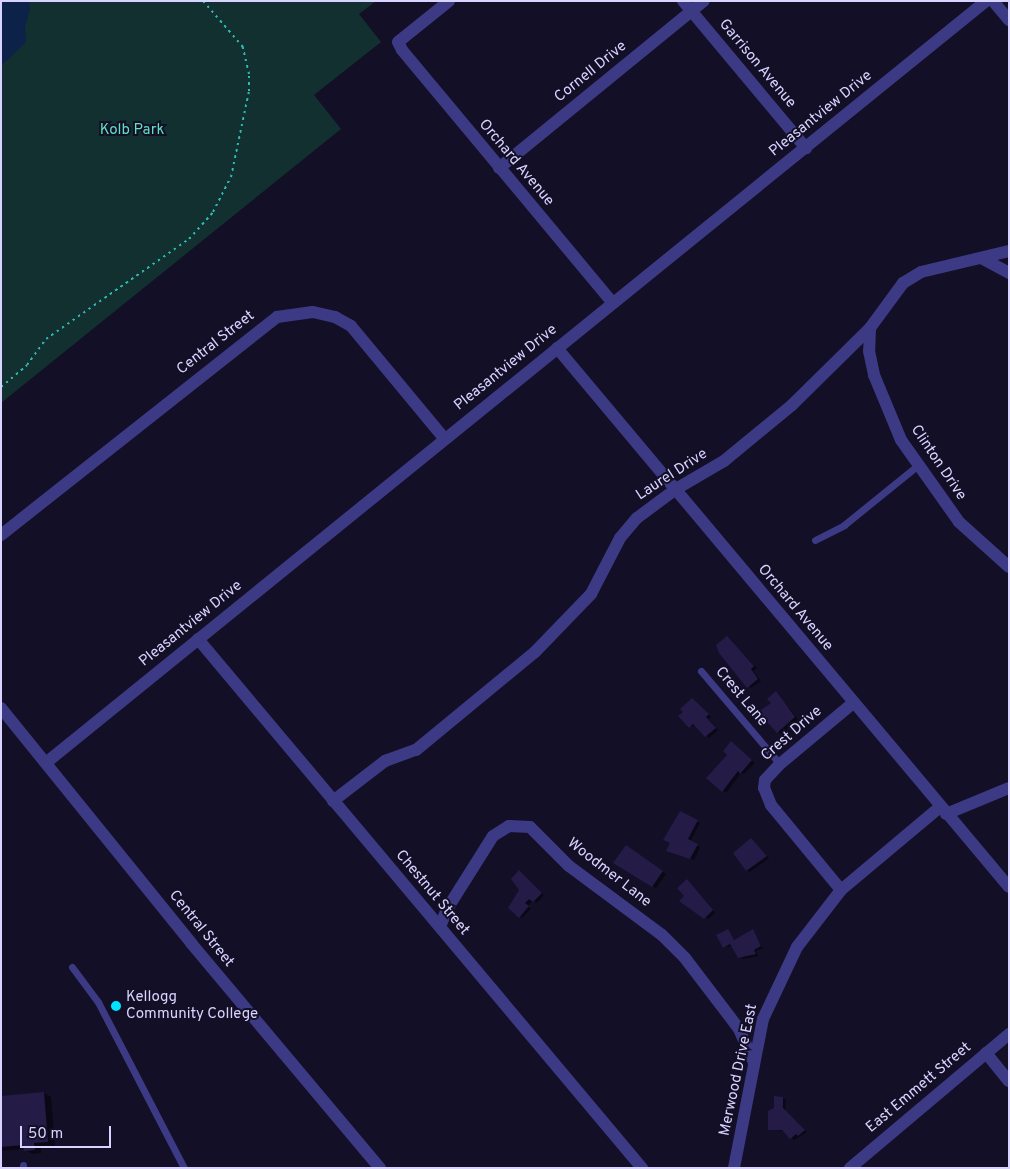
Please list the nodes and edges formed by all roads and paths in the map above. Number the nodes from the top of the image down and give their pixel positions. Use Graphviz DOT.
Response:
graph roads {
  1 [pos="203,1"];
  2 [pos="449,1"];
  3 [pos="704,1"];
  4 [pos="986,1"];
  5 [pos="993,1"];
  6 [pos="687,6"];
  7 [pos="1009,20"];
  8 [pos="806,148"];
  9 [pos="498,168"];
  10 [pos="1009,251"];
  11 [pos="983,259"];
  12 [pos="1009,273"];
  13 [pos="613,303"];
  14 [pos="870,328"];
  15 [pos="558,348"];
  16 [pos="1,387"];
  17 [pos="444,438"];
  18 [pos="918,465"];
  19 [pos="676,489"];
  20 [pos="1,536"];
  21 [pos="815,540"];
  22 [pos="1009,567"];
  23 [pos="198,639"];
  24 [pos="701,671"];
  25 [pos="853,703"];
  26 [pos="1,708"];
  27 [pos="47,762"];
  28 [pos="780,764"];
  29 [pos="1009,788"];
  30 [pos="333,801"];
  31 [pos="943,811"];
  32 [pos="1009,887"];
  33 [pos="841,890"];
  34 [pos="440,927"];
  35 [pos="72,967"];
  36 [pos="1009,1034"];
  37 [pos="986,1053"];
  38 [pos="754,1062"];
  39 [pos="1009,1081"];
  40 [pos="858,1165"];
  41 [pos="184,1168"];
  42 [pos="380,1168"];
  43 [pos="642,1168"];
  44 [pos="734,1168"];
  1 -- 16 [label="path"];
  2 -- 9 [label="street, Orchard Avenue"];
  3 -- 6 [label="street, Cornell Drive"];
  4 -- 8 [label="street, Pleasantview Drive"];
  5 -- 7 [label="street"];
  6 -- 8 [label="street, Garrison Avenue"];
  6 -- 9 [label="street, Cornell Drive"];
  8 -- 13 [label="street, Pleasantview Drive"];
  9 -- 13 [label="street, Orchard Avenue"];
  10 -- 11 [label="street, Laurel Drive"];
  11 -- 12 [label="street"];
  11 -- 14 [label="street, Laurel Drive"];
  13 -- 15 [label="street, Pleasantview Drive"];
  14 -- 18 [label="street, Clinton Drive"];
  14 -- 19 [label="street, Laurel Drive"];
  15 -- 17 [label="street, Pleasantview Drive"];
  15 -- 19 [label="street, Orchard Avenue"];
  17 -- 20 [label="street, Central Street"];
  17 -- 23 [label="street, Pleasantview Drive"];
  18 -- 21 [label="lane"];
  18 -- 22 [label="street, Clinton Drive"];
  19 -- 25 [label="street, Orchard Avenue"];
  19 -- 30 [label="street, Laurel Drive"];
  23 -- 27 [label="street, Pleasantview Drive"];
  23 -- 30 [label="street, Chestnut Street"];
  24 -- 28 [label="lane, Crest Lane"];
  25 -- 28 [label="street, Crest Drive"];
  25 -- 31 [label="street, Orchard Avenue"];
  26 -- 27 [label="street, Central Street"];
  27 -- 42 [label="street, Central Street"];
  28 -- 33 [label="street, Crest Drive"];
  29 -- 31 [label="street, Merwood Drive East"];
  30 -- 34 [label="street, Chestnut Street"];
  31 -- 32 [label="street, Orchard Avenue"];
  31 -- 33 [label="street, Merwood Drive East"];
  33 -- 38 [label="street, Merwood Drive East"];
  34 -- 38 [label="street, Woodmer Lane"];
  34 -- 43 [label="street, Chestnut Street"];
  35 -- 41 [label="lane"];
  36 -- 37 [label="street, East Emmett Street"];
  37 -- 39 [label="street"];
  37 -- 40 [label="street, East Emmett Street"];
  38 -- 44 [label="street, Merwood Drive East"];
}
